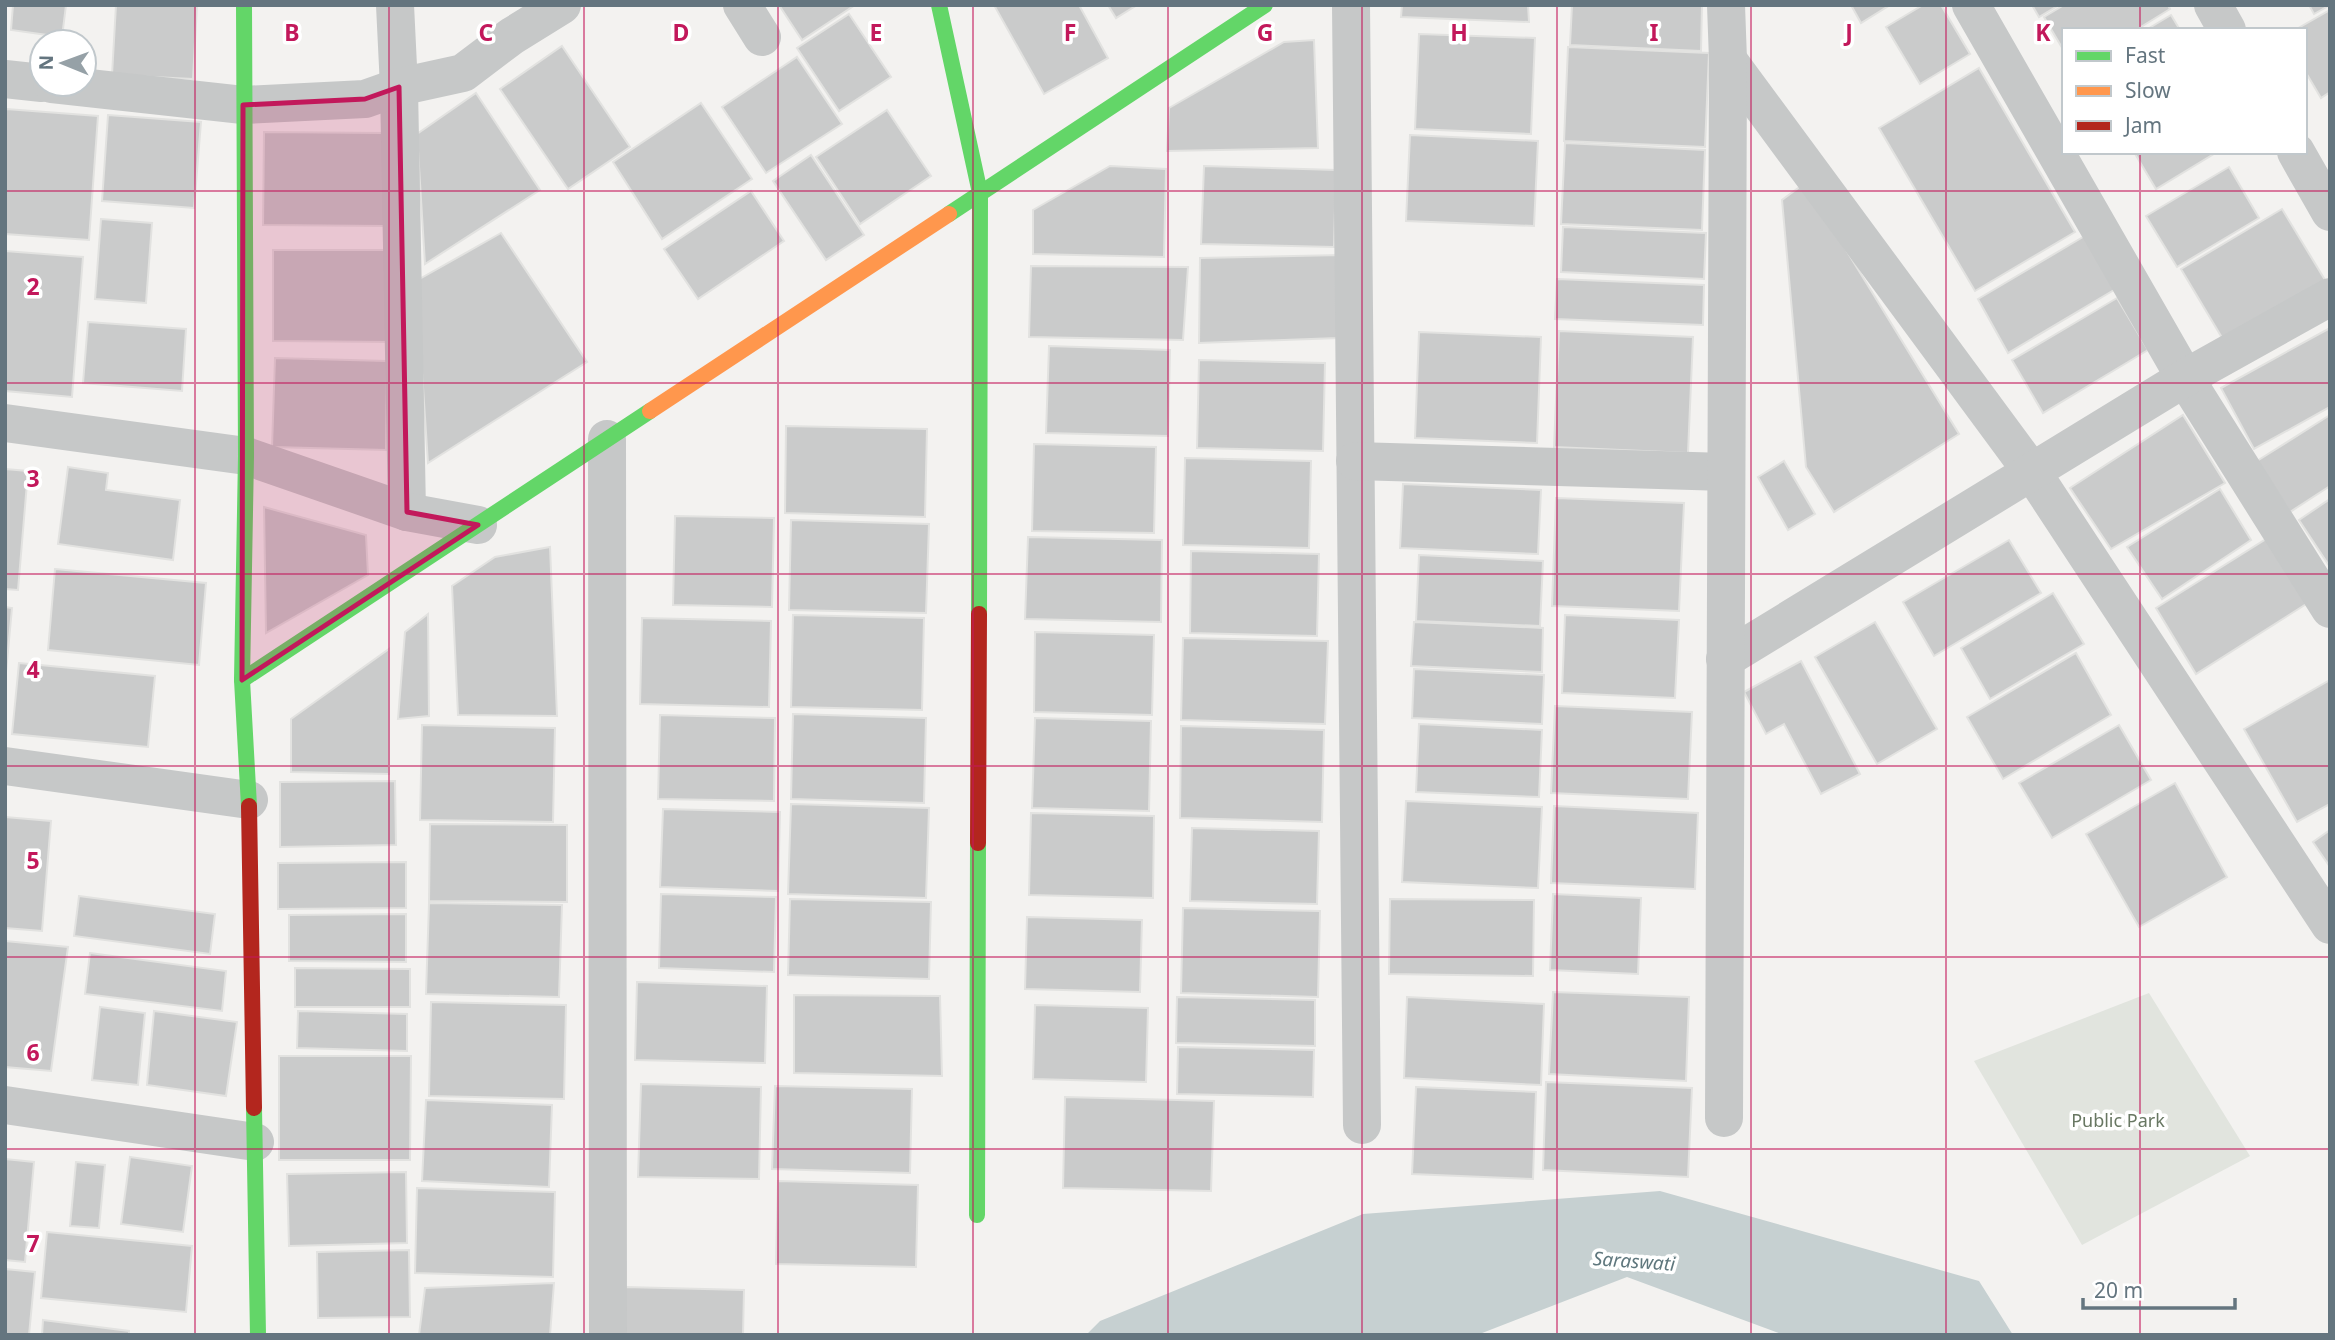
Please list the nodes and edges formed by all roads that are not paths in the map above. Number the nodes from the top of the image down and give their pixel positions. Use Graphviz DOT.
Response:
graph roads {
  1 [pos="244,5"];
  2 [pos="395,5"];
  3 [pos="562,5"];
  4 [pos="742,5"];
  5 [pos="939,5"];
  6 [pos="1265,5"];
  7 [pos="1351,5"];
  8 [pos="1726,5"];
  9 [pos="1972,5"];
  10 [pos="2213,5"];
  11 [pos="2226,28"];
  12 [pos="762,37"];
  13 [pos="1728,60"];
  14 [pos="5,79"];
  15 [pos="28,81"];
  16 [pos="399,87"];
  17 [pos="98,89"];
  18 [pos="243,105"];
  19 [pos="2297,154"];
  20 [pos="980,193"];
  21 [pos="2330,212"];
  22 [pos="2330,296"];
  23 [pos="2185,378"];
  24 [pos="5,424"];
  25 [pos="607,439"];
  26 [pos="247,456"];
  27 [pos="1355,461"];
  28 [pos="1726,472"];
  29 [pos="2032,472"];
  30 [pos="407,512"];
  31 [pos="478,525"];
  32 [pos="2330,609"];
  33 [pos="1725,659"];
  34 [pos="242,680"];
  35 [pos="5,766"];
  36 [pos="249,800"];
  37 [pos="2330,925"];
  38 [pos="5,1105"];
  39 [pos="1724,1118"];
  40 [pos="1362,1125"];
  41 [pos="255,1142"];
  42 [pos="977,1215"];
  43 [pos="258,1335"];
  44 [pos="608,1335"];
  1 -- 18 [label="street"];
  2 -- 16 [label="street"];
  3 -- 16 [label="street"];
  4 -- 12 [label="street"];
  5 -- 20 [label="street"];
  6 -- 20 [label="street"];
  7 -- 27 [label="street"];
  8 -- 13 [label="street"];
  9 -- 23 [label="street"];
  10 -- 11 [label="street"];
  13 -- 28 [label="street"];
  13 -- 29 [label="street"];
  14 -- 15 [label="street"];
  16 -- 18 [label="street"];
  16 -- 30 [label="street"];
  17 -- 18 [label="street"];
  18 -- 26 [label="street"];
  19 -- 21 [label="street"];
  20 -- 25 [label="street"];
  20 -- 42 [label="street"];
  22 -- 23 [label="street"];
  23 -- 29 [label="street"];
  23 -- 32 [label="street"];
  24 -- 26 [label="street"];
  25 -- 31 [label="street"];
  25 -- 44 [label="street"];
  26 -- 30 [label="street"];
  26 -- 34 [label="street"];
  27 -- 28 [label="street"];
  27 -- 40 [label="street"];
  28 -- 33 [label="street"];
  29 -- 33 [label="street"];
  29 -- 37 [label="street"];
  30 -- 31 [label="street"];
  31 -- 34 [label="street"];
  33 -- 39 [label="street"];
  34 -- 36 [label="street"];
  35 -- 36 [label="street"];
  36 -- 41 [label="street"];
  38 -- 41 [label="street"];
  41 -- 43 [label="street"];
}
